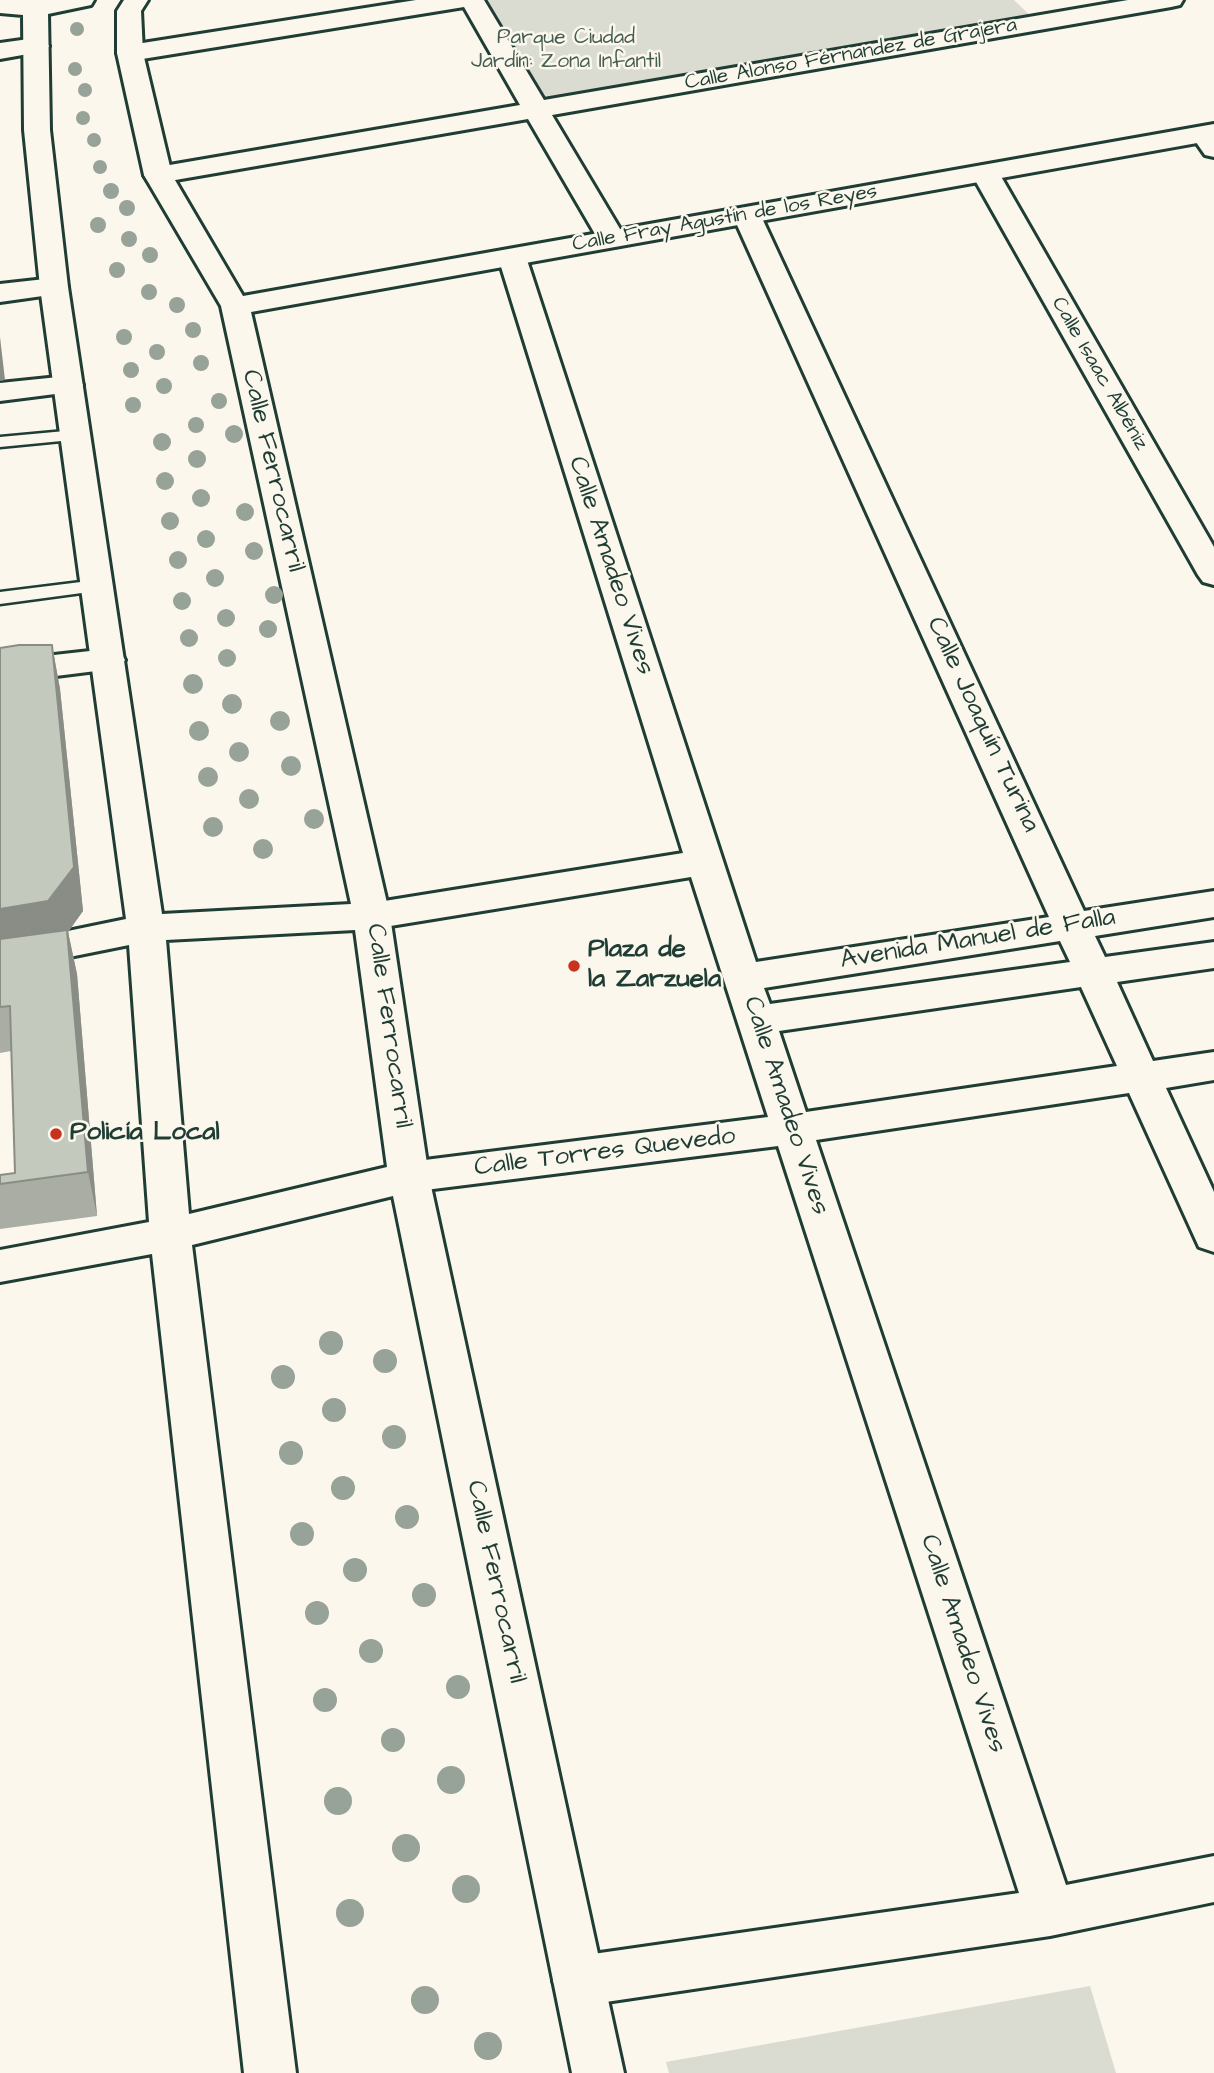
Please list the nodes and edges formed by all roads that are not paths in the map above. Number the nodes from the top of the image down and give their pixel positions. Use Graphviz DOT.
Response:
graph roads {
  1 [pos="82,0"];
  2 [pos="136,0"];
  3 [pos="463,0"];
  4 [pos="472,0"];
  5 [pos="1171,0"];
  6 [pos="18,28"];
  7 [pos="130,53"];
  8 [pos="538,109"];
  9 [pos="1211,139"];
  10 [pos="985,173"];
  11 [pos="158,175"];
  12 [pos="747,216"];
  13 [pos="612,239"];
  14 [pos="512,257"];
  15 [pos="54,287"];
  16 [pos="0,293"];
  17 [pos="235,306"];
  18 [pos="68,385"];
  19 [pos="0,392"];
  20 [pos="76,435"];
  21 [pos="0,442"];
  22 [pos="1214,575"];
  23 [pos="97,586"];
  24 [pos="0,598"];
  25 [pos="108,660"];
  26 [pos="0,672"];
  27 [pos="704,862"];
  28 [pos="1214,904"];
  29 [pos="372,916"];
  30 [pos="1073,925"];
  31 [pos="146,928"];
  32 [pos="1214,955"];
  33 [pos="0,958"];
  34 [pos="1095,971"];
  35 [pos="742,978"];
  36 [pos="757,1020"];
  37 [pos="1214,1066"];
  38 [pos="1143,1076"];
  39 [pos="793,1129"];
  40 [pos="409,1177"];
  41 [pos="170,1234"];
  42 [pos="1214,1236"];
  43 [pos="0,1266"];
  44 [pos="1214,1879"];
  45 [pos="1051,1912"];
  46 [pos="579,1981"];
  47 [pos="270,2073"];
  48 [pos="598,2073"];
  1 -- 6 [label="street"];
  2 -- 7 [label="street, Calle Ferrocarril"];
  3 -- 7 [label="street"];
  4 -- 8 [label="street"];
  5 -- 8 [label="street, Calle Alonso Férnandez de Grajera"];
  6 -- 15 [label="street"];
  7 -- 11 [label="street, Calle Ferrocarril"];
  8 -- 11 [label="street, Calle Alonso Férnandez de Grajera"];
  8 -- 13 [label="street"];
  9 -- 10 [label="street, Calle Fray Agustín de los Reyes"];
  10 -- 12 [label="street, Calle Fray Agustín de los Reyes"];
  10 -- 22 [label="street, Calle Isaac Albéniz"];
  11 -- 17 [label="street, Calle Ferrocarril"];
  12 -- 13 [label="street, Calle Fray Agustín de los Reyes"];
  12 -- 30 [label="street, Calle Joaquín Turina"];
  13 -- 14 [label="street, Calle Fray Agustín de los Reyes"];
  14 -- 17 [label="street, Calle Fray Agustín de los Reyes"];
  14 -- 27 [label="street, Calle Amadeo Vives"];
  15 -- 16 [label="street"];
  15 -- 18 [label="street"];
  17 -- 29 [label="street, Calle Ferrocarril"];
  18 -- 19 [label="street"];
  18 -- 20 [label="street"];
  20 -- 21 [label="lane"];
  20 -- 23 [label="street"];
  23 -- 24 [label="lane"];
  23 -- 25 [label="street"];
  25 -- 26 [label="street"];
  25 -- 31 [label="street"];
  27 -- 29 [label="street"];
  27 -- 35 [label="street, Calle Amadeo Vives"];
  28 -- 30 [label="street, Avenida Manuel de Falla"];
  29 -- 31 [label="street"];
  29 -- 40 [label="street, Calle Ferrocarril"];
  30 -- 34 [label="street, Calle Joaquín Turina"];
  30 -- 35 [label="street, Avenida Manuel de Falla"];
  31 -- 33 [label="street"];
  31 -- 41 [label="street"];
  32 -- 34 [label="street, Avenida Manuel de Falla"];
  34 -- 36 [label="street, Avenida Manuel de Falla"];
  34 -- 38 [label="street, Calle Joaquín Turina"];
  35 -- 36 [label="street, Calle Amadeo Vives"];
  36 -- 39 [label="street, Calle Amadeo Vives"];
  37 -- 38 [label="street, Calle Torres Quevedo"];
  38 -- 39 [label="street, Calle Torres Quevedo"];
  38 -- 42 [label="street, Calle Joaquín Turina"];
  39 -- 40 [label="street, Calle Torres Quevedo"];
  39 -- 45 [label="street, Calle Amadeo Vives"];
  40 -- 41 [label="street, Calle Torres Quevedo"];
  40 -- 46 [label="street, Calle Ferrocarril"];
  41 -- 43 [label="street, Calle Torres Quevedo"];
  41 -- 47 [label="street"];
  44 -- 45 [label="street"];
  45 -- 46 [label="street"];
  46 -- 48 [label="street, Calle Ferrocarril"];
}
